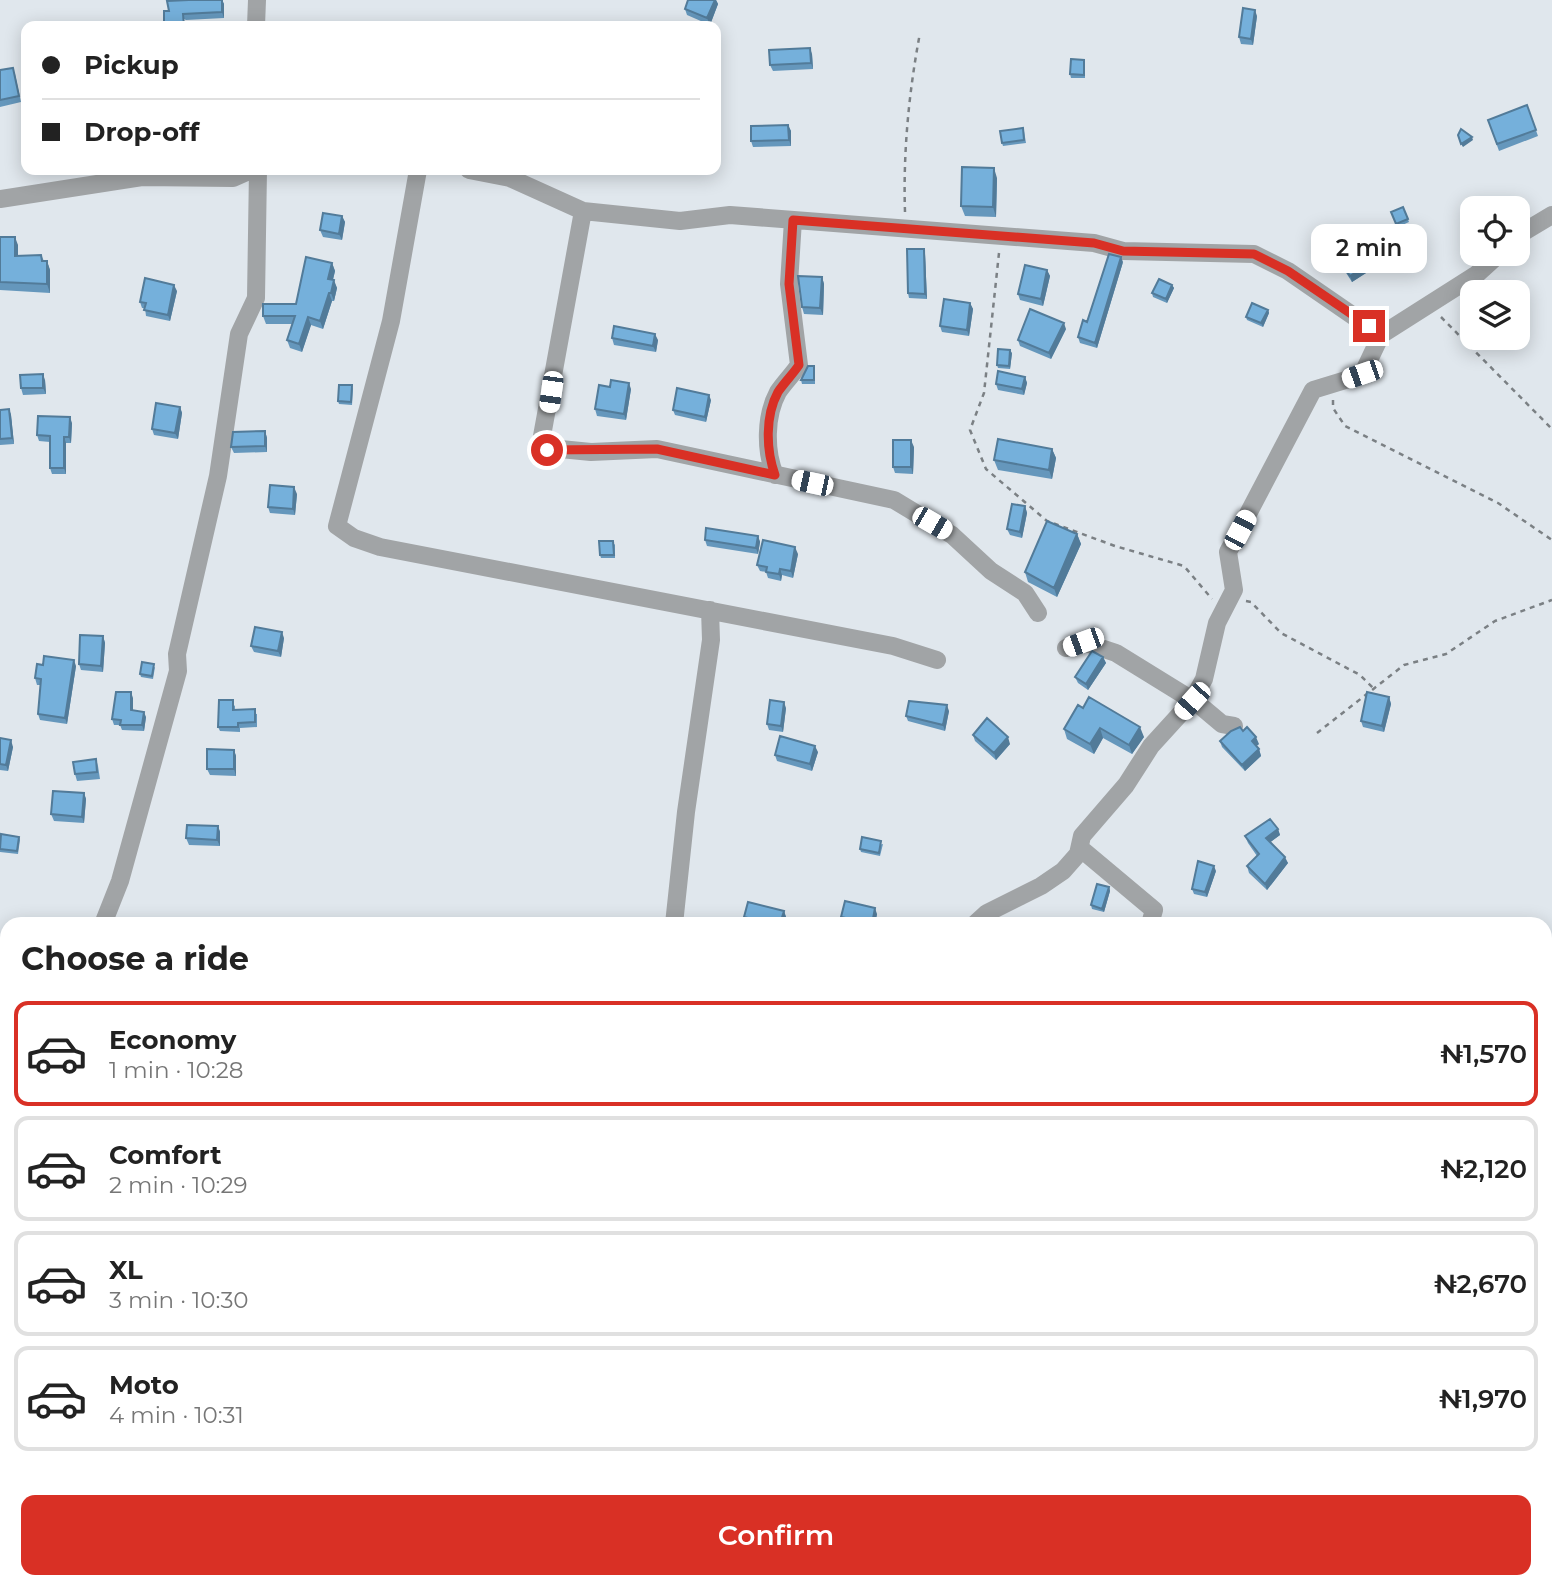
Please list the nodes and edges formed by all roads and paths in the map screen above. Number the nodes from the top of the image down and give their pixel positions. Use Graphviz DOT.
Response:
graph roads {
  1 [pos="257,0"];
  2 [pos="256,21"];
  3 [pos="919,33"];
  4 [pos="240,175"];
  5 [pos="258,175"];
  6 [pos="417,175"];
  7 [pos="495,175"];
  8 [pos="0,199"];
  9 [pos="583,211"];
  10 [pos="1552,215"];
  11 [pos="793,220"];
  12 [pos="1530,228"];
  13 [pos="906,229"];
  14 [pos="1000,237"];
  15 [pos="1486,266"];
  16 [pos="1429,305"];
  17 [pos="1381,335"];
  18 [pos="1334,384"];
  19 [pos="1552,429"];
  20 [pos="775,475"];
  21 [pos="1552,540"];
  22 [pos="1229,599"];
  23 [pos="1552,600"];
  24 [pos="710,610"];
  25 [pos="1038,613"];
  26 [pos="1066,648"];
  27 [pos="937,660"];
  28 [pos="1374,689"];
  29 [pos="1192,701"];
  30 [pos="1234,726"];
  31 [pos="1317,733"];
  32 [pos="1080,848"];
  33 [pos="106,917"];
  34 [pos="675,917"];
  35 [pos="983,917"];
  36 [pos="1152,917"];
  1 -- 2 [label="street"];
  3 -- 13 [label="path"];
  4 -- 8 [label="street"];
  5 -- 33 [label="street"];
  6 -- 24 [label="street"];
  7 -- 9 [label="street"];
  9 -- 11 [label="street"];
  9 -- 20 [label="street"];
  10 -- 12 [label="street"];
  11 -- 13 [label="street"];
  11 -- 20 [label="street"];
  13 -- 14 [label="street"];
  14 -- 17 [label="street"];
  14 -- 22 [label="path"];
  15 -- 16 [label="street"];
  16 -- 17 [label="street"];
  16 -- 19 [label="path"];
  17 -- 18 [label="street"];
  18 -- 21 [label="path"];
  18 -- 22 [label="street"];
  20 -- 25 [label="street"];
  22 -- 28 [label="path"];
  22 -- 29 [label="street"];
  23 -- 28 [label="path"];
  24 -- 27 [label="street"];
  24 -- 34 [label="street"];
  26 -- 29 [label="street"];
  28 -- 31 [label="path"];
  29 -- 30 [label="street"];
  29 -- 32 [label="street"];
  32 -- 35 [label="street"];
  32 -- 36 [label="street"];
}
